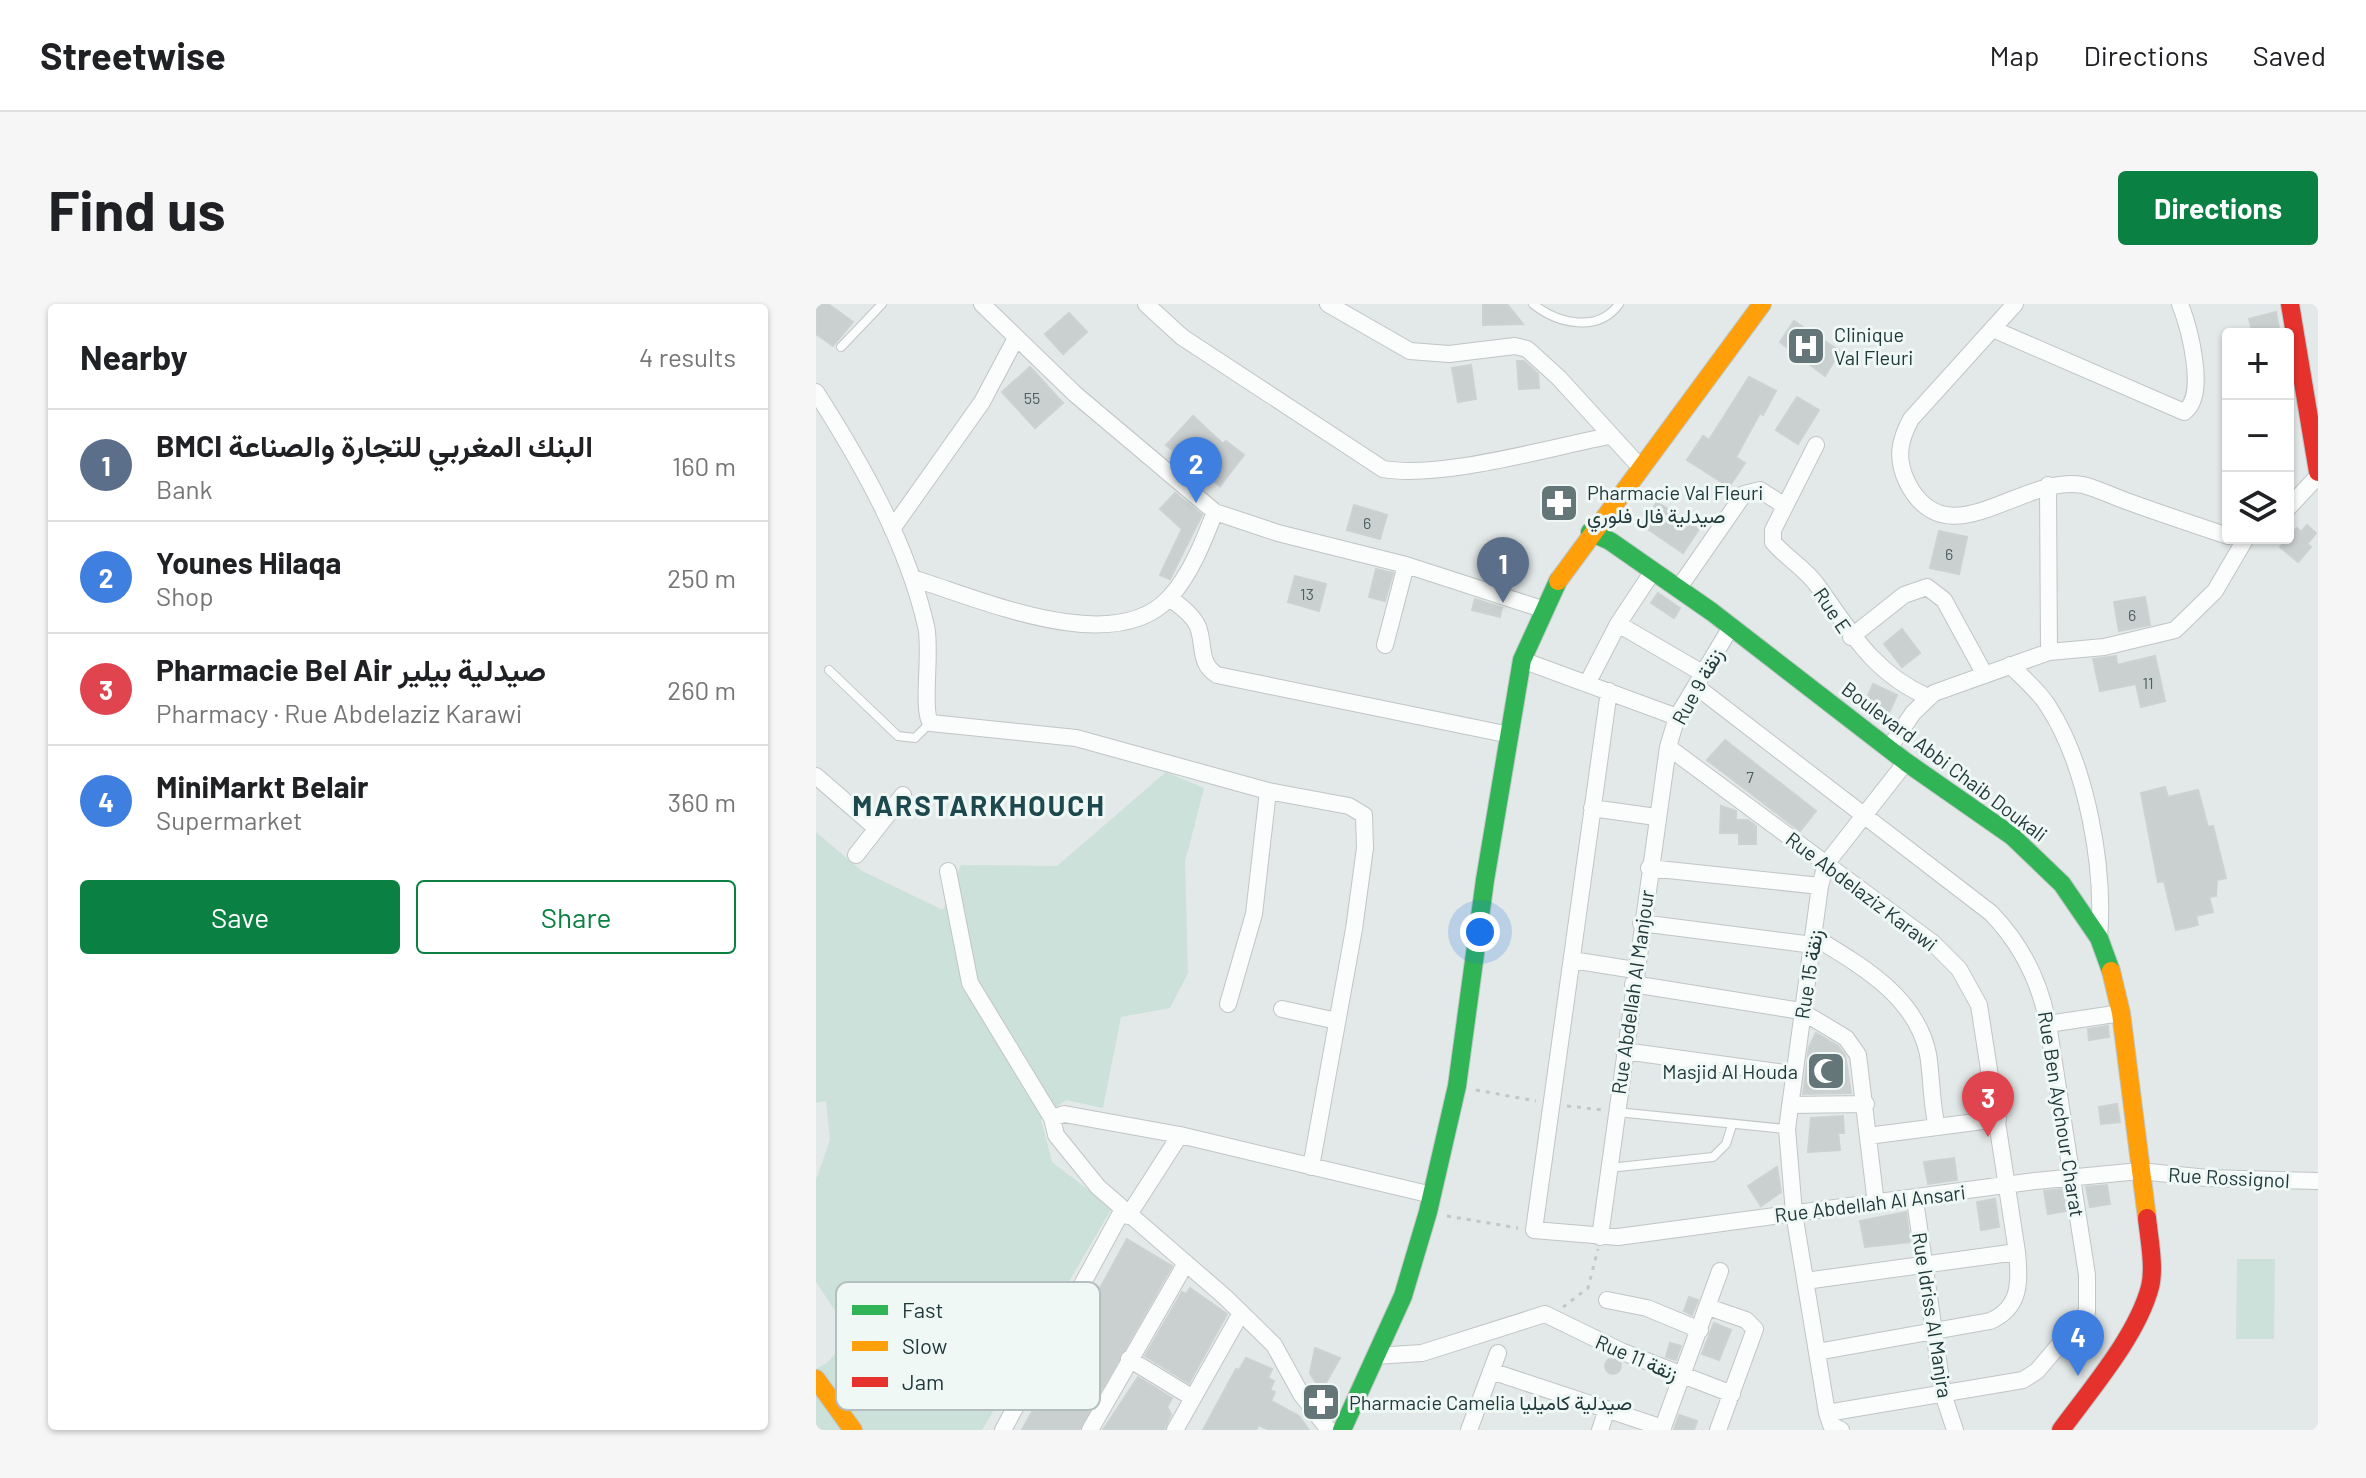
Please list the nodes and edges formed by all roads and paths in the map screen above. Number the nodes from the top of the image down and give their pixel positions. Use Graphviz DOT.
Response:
graph roads {
  1 [pos="882,304"];
  2 [pos="982,304"];
  3 [pos="1146,304"];
  4 [pos="1328,304"];
  5 [pos="1533,304"];
  6 [pos="1619,304"];
  7 [pos="1762,304"];
  8 [pos="2015,304"];
  9 [pos="2180,304"];
  10 [pos="2290,304"];
  11 [pos="1995,330"];
  12 [pos="1016,338"];
  13 [pos="841,347"];
  14 [pos="816,392"];
  15 [pos="1609,436"];
  16 [pos="1816,445"];
  17 [pos="1641,468"];
  18 [pos="2318,474"];
  19 [pos="2048,485"];
  20 [pos="2294,501"];
  21 [pos="1785,506"];
  22 [pos="1215,512"];
  23 [pos="892,529"];
  24 [pos="1590,532"];
  25 [pos="2222,533"];
  26 [pos="2235,544"];
  27 [pos="1406,565"];
  28 [pos="1653,571"];
  29 [pos="912,578"];
  30 [pos="1678,589"];
  31 [pos="1170,598"];
  32 [pos="1542,609"];
  33 [pos="1618,624"];
  34 [pos="1731,627"];
  35 [pos="1851,637"];
  36 [pos="1385,645"];
  37 [pos="2049,652"];
  38 [pos="1522,660"];
  39 [pos="2010,665"];
  40 [pos="829,670"];
  41 [pos="1985,675"];
  42 [pos="1700,680"];
  43 [pos="1588,682"];
  44 [pos="1609,691"];
  45 [pos="1928,697"];
  46 [pos="1677,717"];
  47 [pos="931,723"];
  48 [pos="1510,735"];
  49 [pos="1668,747"];
  50 [pos="1889,748"];
  51 [pos="1906,762"];
  52 [pos="816,776"];
  53 [pos="1268,791"];
  54 [pos="903,795"];
  55 [pos="1592,808"];
  56 [pos="1865,814"];
  57 [pos="1656,817"];
  58 [pos="876,828"];
  59 [pos="856,855"];
  60 [pos="1826,864"];
  61 [pos="1649,868"];
  62 [pos="948,871"];
  63 [pos="1820,886"];
  64 [pos="1641,923"];
  65 [pos="2099,938"];
  66 [pos="1814,941"];
  67 [pos="1572,960"];
  68 [pos="1634,977"];
  69 [pos="1228,1004"];
  70 [pos="1282,1009"];
  71 [pos="1801,1011"];
  72 [pos="2121,1013"];
  73 [pos="1337,1021"];
  74 [pos="2048,1024"];
  75 [pos="1624,1051"];
  76 [pos="1793,1074"];
  77 [pos="1866,1104"];
  78 [pos="1790,1105"];
  79 [pos="1616,1112"];
  80 [pos="1052,1118"];
  81 [pos="1998,1119"];
  82 [pos="1732,1125"];
  83 [pos="1937,1127"];
  84 [pos="1787,1129"];
  85 [pos="1180,1135"];
  86 [pos="1868,1136"];
  87 [pos="1311,1167"];
  88 [pos="1608,1168"];
  89 [pos="2140,1171"];
  90 [pos="2072,1177"];
  91 [pos="2318,1181"];
  92 [pos="2006,1186"];
  93 [pos="1915,1200"];
  94 [pos="1430,1203"];
  95 [pos="1876,1204"];
  96 [pos="1125,1213"];
  97 [pos="1794,1213"];
  98 [pos="1534,1230"];
  99 [pos="1600,1237"];
  100 [pos="2017,1252"];
  101 [pos="1186,1263"];
  102 [pos="1924,1265"];
  103 [pos="1720,1271"];
  104 [pos="1805,1281"];
  105 [pos="1086,1282"];
  106 [pos="1607,1300"];
  107 [pos="1708,1307"];
  108 [pos="1241,1313"];
  109 [pos="1545,1314"];
  110 [pos="1700,1330"];
  111 [pos="1934,1332"];
  112 [pos="1817,1352"];
  113 [pos="1498,1353"];
  114 [pos="1375,1356"];
  115 [pos="1129,1359"];
  116 [pos="1491,1371"];
  117 [pos="1682,1376"];
  118 [pos="816,1379"];
  119 [pos="1732,1394"];
  120 [pos="1943,1394"];
  121 [pos="1193,1398"];
  122 [pos="836,1407"];
  123 [pos="1607,1409"];
  124 [pos="838,1410"];
  125 [pos="1014,1410"];
  126 [pos="1827,1413"];
  127 [pos="1475,1428"];
  128 [pos="1662,1429"];
  129 [pos="853,1430"];
  130 [pos="1003,1430"];
  131 [pos="1090,1430"];
  132 [pos="1175,1430"];
  133 [pos="1329,1430"];
  134 [pos="1342,1430"];
  135 [pos="1600,1430"];
  136 [pos="1718,1430"];
  137 [pos="1841,1430"];
  138 [pos="1955,1430"];
  139 [pos="2061,1430"];
  1 -- 13 [label="lane"];
  2 -- 12 [label="street"];
  3 -- 15 [label="street"];
  4 -- 15 [label="street"];
  5 -- 6 [label="lane"];
  7 -- 17 [label="street"];
  8 -- 11 [label="street"];
  9 -- 11 [label="street"];
  10 -- 18 [label="street"];
  11 -- 19 [label="street"];
  12 -- 22 [label="street"];
  12 -- 23 [label="street"];
  14 -- 23 [label="street"];
  15 -- 17 [label="street"];
  16 -- 21 [label="street"];
  17 -- 24 [label="street"];
  18 -- 20 [label="street"];
  19 -- 25 [label="street"];
  19 -- 37 [label="street"];
  21 -- 30 [label="street"];
  21 -- 35 [label="street, Rue E"];
  22 -- 27 [label="street"];
  22 -- 31 [label="street"];
  23 -- 29 [label="street"];
  24 -- 28 [label="street, Boulevard Abbi Chaib Doukali"];
  24 -- 32 [label="street"];
  26 -- 37 [label="street"];
  27 -- 32 [label="street"];
  27 -- 36 [label="street"];
  28 -- 30 [label="street, Boulevard Abbi Chaib Doukali"];
  28 -- 33 [label="street"];
  29 -- 31 [label="street"];
  29 -- 47 [label="street"];
  30 -- 34 [label="street, Boulevard Abbi Chaib Doukali"];
  31 -- 48 [label="street"];
  32 -- 38 [label="street"];
  33 -- 42 [label="street, Rue Ben Aychour Charat"];
  33 -- 43 [label="street"];
  34 -- 42 [label="street, Rue 9 زنقة"];
  34 -- 50 [label="street, Boulevard Abbi Chaib Doukali"];
  35 -- 41 [label="street"];
  35 -- 45 [label="street, Rue E"];
  37 -- 39 [label="street"];
  38 -- 43 [label="street"];
  38 -- 48 [label="street"];
  39 -- 41 [label="street"];
  39 -- 65 [label="street"];
  40 -- 47 [label="lane"];
  41 -- 45 [label="street"];
  42 -- 46 [label="street, Rue 9 زنقة"];
  42 -- 56 [label="street, Rue Ben Aychour Charat"];
  43 -- 44 [label="street"];
  44 -- 46 [label="street"];
  44 -- 55 [label="street"];
  45 -- 50 [label="street"];
  46 -- 49 [label="street, Rue 9 زنقة"];
  47 -- 53 [label="street"];
  48 -- 94 [label="street"];
  49 -- 57 [label="street, Rue Abdellah Al Manjour"];
  49 -- 60 [label="street, Rue Abdelaziz Karawi"];
  50 -- 51 [label="street, Boulevard Abbi Chaib Doukali"];
  51 -- 56 [label="street, Rue 15 زنقة"];
  51 -- 65 [label="street, Boulevard Abbi Chaib Doukali"];
  52 -- 58 [label="street"];
  53 -- 69 [label="street"];
  53 -- 73 [label="street"];
  54 -- 58 [label="street"];
  55 -- 57 [label="street"];
  55 -- 67 [label="street"];
  56 -- 60 [label="street, Rue 15 زنقة"];
  56 -- 74 [label="street, Rue Ben Aychour Charat"];
  57 -- 61 [label="street, Rue Abdellah Al Manjour"];
  58 -- 59 [label="street"];
  60 -- 63 [label="street, Rue 15 زنقة"];
  60 -- 81 [label="street, Rue Abdelaziz Karawi"];
  61 -- 63 [label="street"];
  61 -- 64 [label="street, Rue Abdellah Al Manjour"];
  62 -- 80 [label="street"];
  63 -- 66 [label="street, Rue 15 زنقة"];
  64 -- 66 [label="street"];
  64 -- 68 [label="street, Rue Abdellah Al Manjour"];
  65 -- 72 [label="street, Boulevard Abbi Chaib Doukali"];
  66 -- 71 [label="street, Rue 15 زنقة"];
  66 -- 83 [label="street"];
  67 -- 68 [label="street"];
  67 -- 98 [label="street"];
  68 -- 71 [label="street"];
  68 -- 75 [label="street, Rue Abdellah Al Manjour"];
  70 -- 73 [label="street"];
  71 -- 76 [label="street, Rue 15 زنقة"];
  71 -- 77 [label="street"];
  72 -- 74 [label="street"];
  72 -- 89 [label="street, Boulevard Abbi Chaib Doukali"];
  73 -- 87 [label="street"];
  74 -- 90 [label="street, Rue Ben Aychour Charat"];
  75 -- 76 [label="street"];
  75 -- 79 [label="street, Rue Abdellah Al Manjour"];
  76 -- 78 [label="street, Rue 15 زنقة"];
  77 -- 78 [label="street"];
  77 -- 86 [label="street"];
  78 -- 84 [label="street, Rue 15 زنقة"];
  79 -- 82 [label="lane"];
  79 -- 88 [label="street, Rue Abdellah Al Manjour"];
  80 -- 85 [label="street"];
  80 -- 96 [label="street"];
  81 -- 83 [label="street"];
  81 -- 92 [label="street, Rue Abdelaziz Karawi"];
  82 -- 84 [label="lane"];
  82 -- 88 [label="lane"];
  83 -- 86 [label="street"];
  84 -- 97 [label="street, Rue 15 زنقة"];
  85 -- 87 [label="street"];
  85 -- 96 [label="street"];
  86 -- 95 [label="street"];
  87 -- 94 [label="street"];
  88 -- 99 [label="street, Rue Abdellah Al Manjour"];
  89 -- 90 [label="street, Rue Abdellah Al Ansari"];
  89 -- 91 [label="street, Rue Rossignol"];
  89 -- 139 [label="street, Boulevard Abbi Chaib Doukali"];
  90 -- 92 [label="street, Rue Abdellah Al Ansari"];
  90 -- 120 [label="street, Rue Ben Aychour Charat"];
  92 -- 93 [label="street, Rue Abdellah Al Ansari"];
  92 -- 100 [label="street, Rue Abdelaziz Karawi"];
  93 -- 95 [label="street, Rue Abdellah Al Ansari"];
  93 -- 102 [label="street, Rue Idriss Al Manjra"];
  94 -- 98 [label="path"];
  94 -- 114 [label="street"];
  95 -- 97 [label="street, Rue Abdellah Al Ansari"];
  96 -- 101 [label="street"];
  96 -- 105 [label="street"];
  97 -- 99 [label="street, Rue Abdellah Al Ansari"];
  97 -- 104 [label="street, Rue 15 زنقة"];
  98 -- 99 [label="street, Rue Abdellah Al Ansari"];
  99 -- 109 [label="path"];
  100 -- 102 [label="street"];
  100 -- 111 [label="street, Rue Abdelaziz Karawi"];
  101 -- 108 [label="street"];
  101 -- 115 [label="street"];
  102 -- 104 [label="street"];
  102 -- 111 [label="street, Rue Idriss Al Manjra"];
  103 -- 107 [label="street"];
  104 -- 112 [label="street, Rue 15 زنقة"];
  106 -- 110 [label="street"];
  107 -- 110 [label="street"];
  107 -- 119 [label="street"];
  108 -- 121 [label="street"];
  108 -- 133 [label="street"];
  109 -- 114 [label="street"];
  109 -- 117 [label="street, Rue 11 زنقة"];
  110 -- 117 [label="street"];
  111 -- 112 [label="street, Rue Abdelaziz Karawi"];
  111 -- 120 [label="street, Rue Idriss Al Manjra"];
  112 -- 126 [label="street, Rue 15 زنقة"];
  113 -- 116 [label="street"];
  114 -- 134 [label="street"];
  115 -- 121 [label="street"];
  115 -- 131 [label="street"];
  116 -- 123 [label="street"];
  116 -- 127 [label="street"];
  117 -- 119 [label="street, Rue 11 زنقة"];
  117 -- 128 [label="street"];
  118 -- 122 [label="street"];
  119 -- 136 [label="street"];
  120 -- 126 [label="street, Rue Ben Aychour Charat"];
  120 -- 138 [label="street, Rue Idriss Al Manjra"];
  121 -- 132 [label="street"];
  123 -- 128 [label="street"];
  123 -- 135 [label="street"];
  124 -- 129 [label="street"];
  125 -- 130 [label="street"];
  126 -- 137 [label="street"];
}
